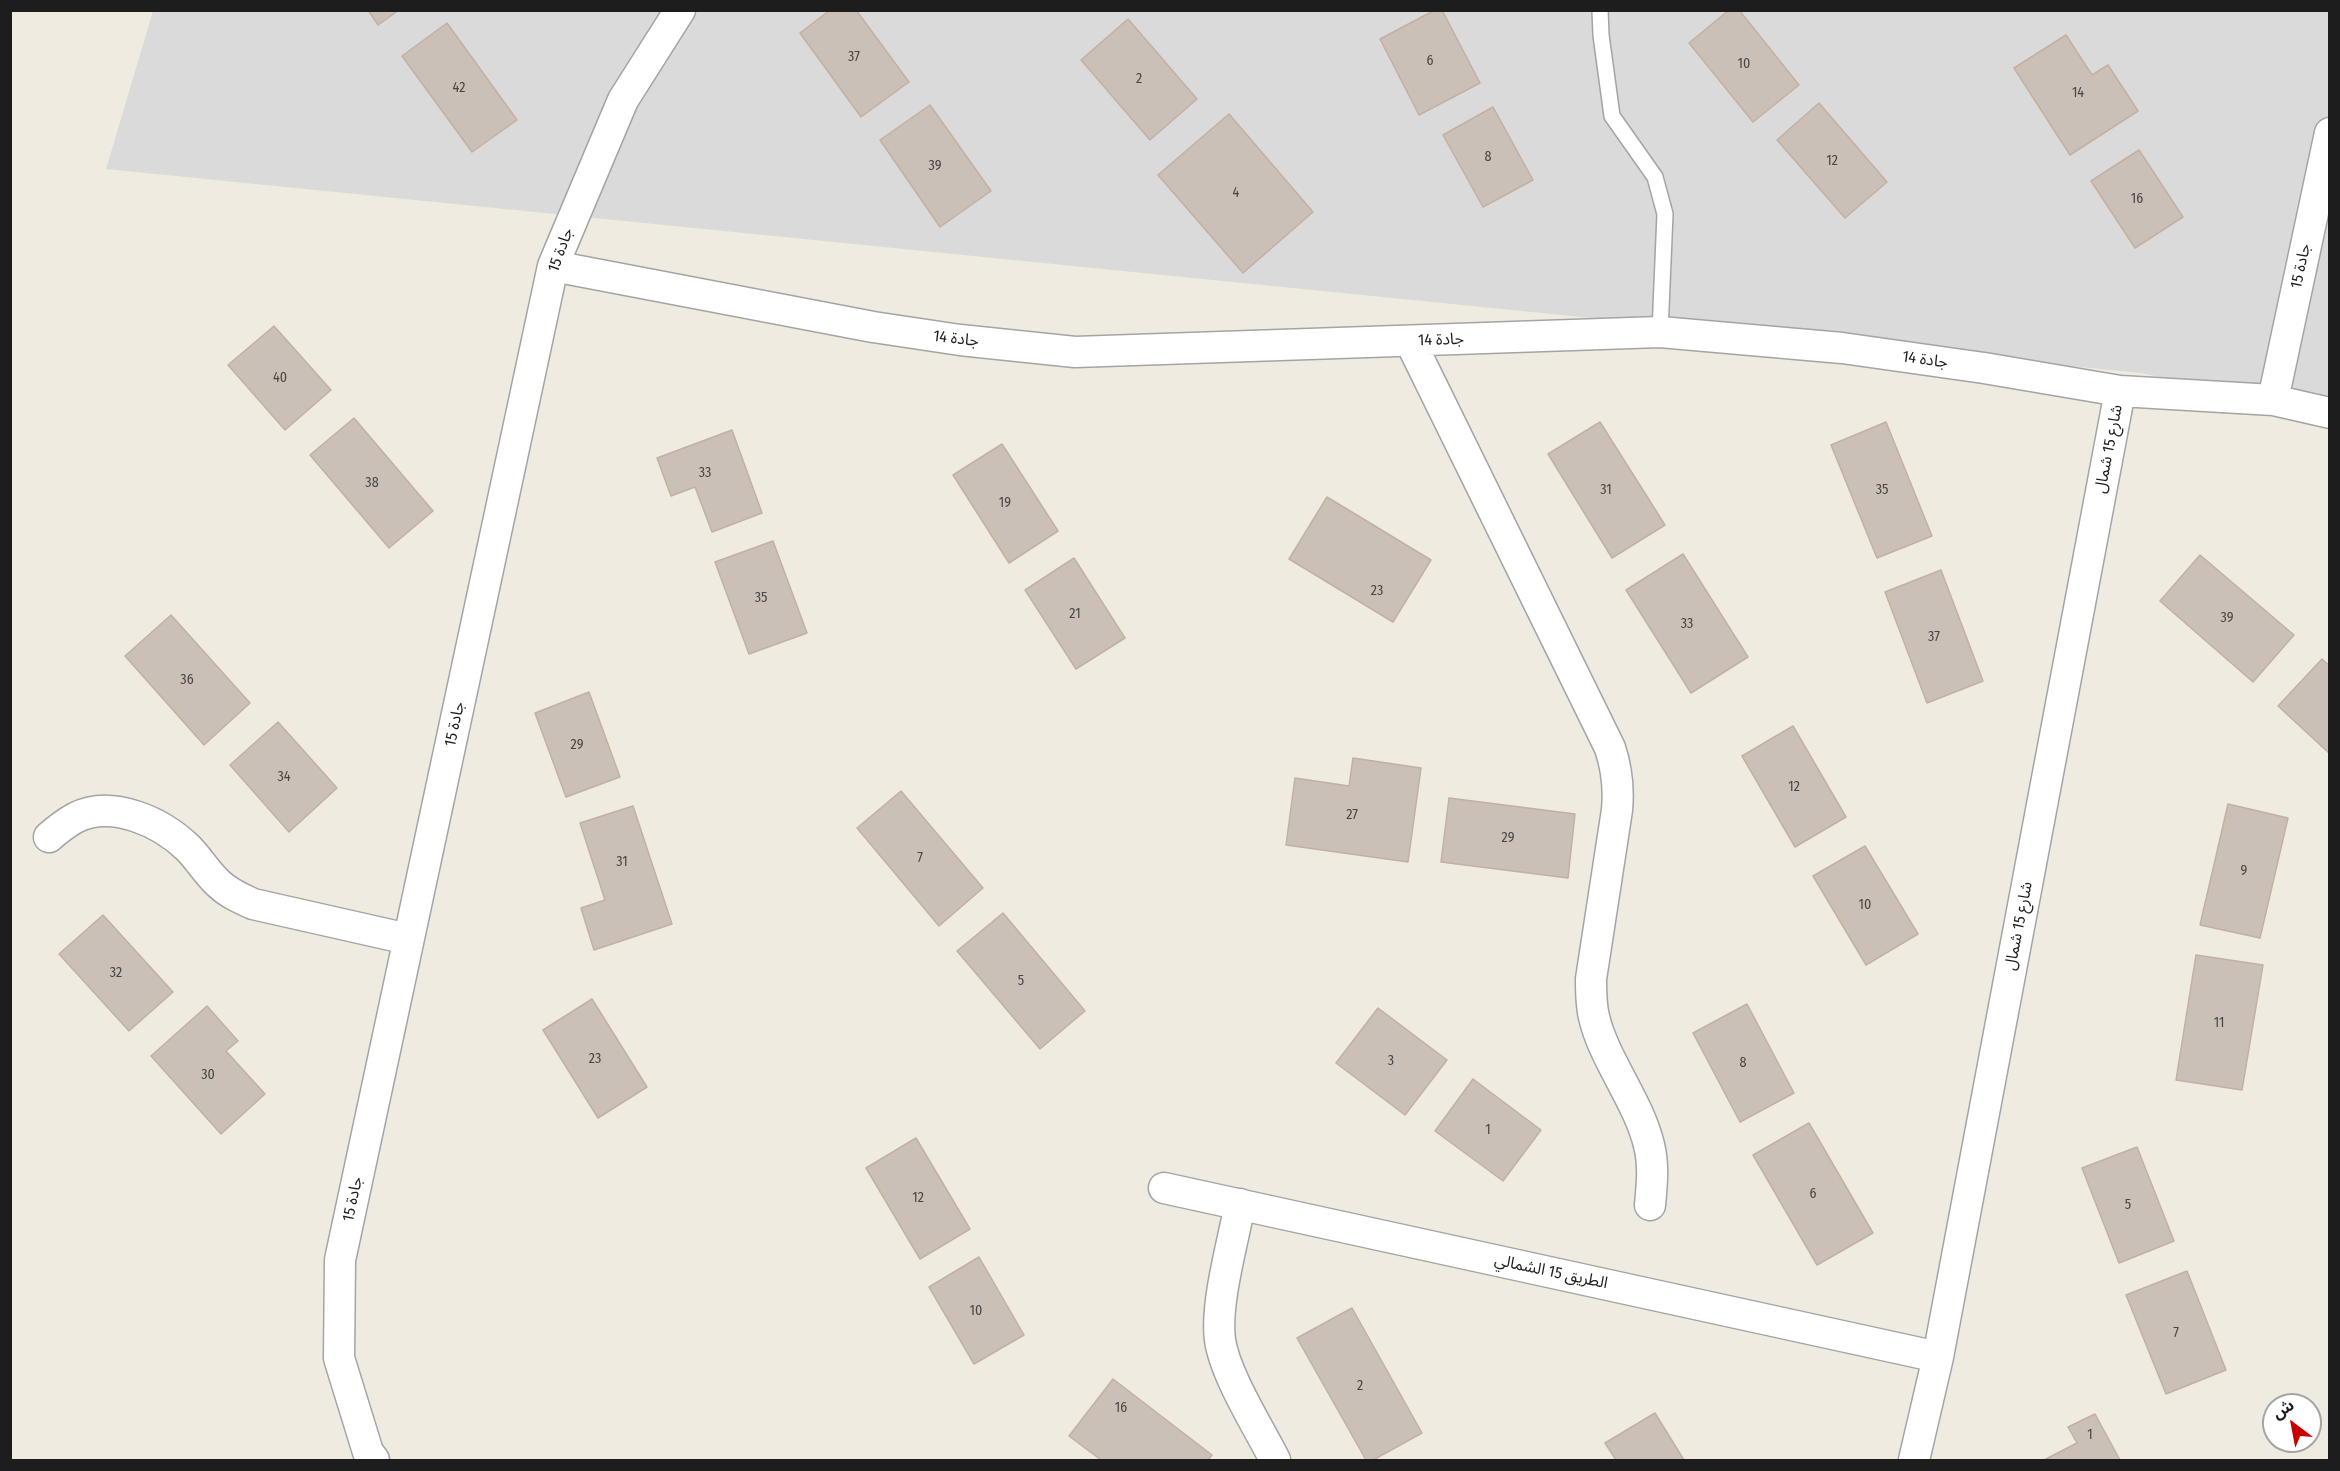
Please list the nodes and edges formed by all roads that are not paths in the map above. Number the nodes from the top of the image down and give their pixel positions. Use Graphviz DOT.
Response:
graph roads {
  1 [pos="680,10"];
  2 [pos="1600,10"];
  3 [pos="2330,133"];
  4 [pos="553,266"];
  5 [pos="1660,332"];
  6 [pos="1410,341"];
  7 [pos="2120,391"];
  8 [pos="2273,400"];
  9 [pos="2330,413"];
  10 [pos="49,837"];
  11 [pos="408,939"];
  12 [pos="1164,1188"];
  13 [pos="1240,1204"];
  14 [pos="1650,1205"];
  15 [pos="1938,1357"];
  16 [pos="374,1461"];
  17 [pos="1275,1461"];
  18 [pos="1914,1461"];
  1 -- 4 [label="street, جادة 15"];
  2 -- 5 [label="lane"];
  3 -- 8 [label="street, جادة 15"];
  4 -- 6 [label="street, جادة 14"];
  4 -- 11 [label="street, جادة 15"];
  5 -- 6 [label="street, جادة 14"];
  5 -- 7 [label="street, جادة 14"];
  6 -- 14 [label="street"];
  7 -- 8 [label="street, جادة 14"];
  7 -- 15 [label="street, شارع 15 شمال"];
  8 -- 9 [label="street, جادة 14"];
  10 -- 11 [label="street"];
  11 -- 16 [label="street, جادة 15"];
  12 -- 13 [label="street, الطريق 15 الشمالي"];
  13 -- 15 [label="street, الطريق 15 الشمالي"];
  13 -- 17 [label="street"];
  15 -- 18 [label="street, شارع 15 شمال"];
}
